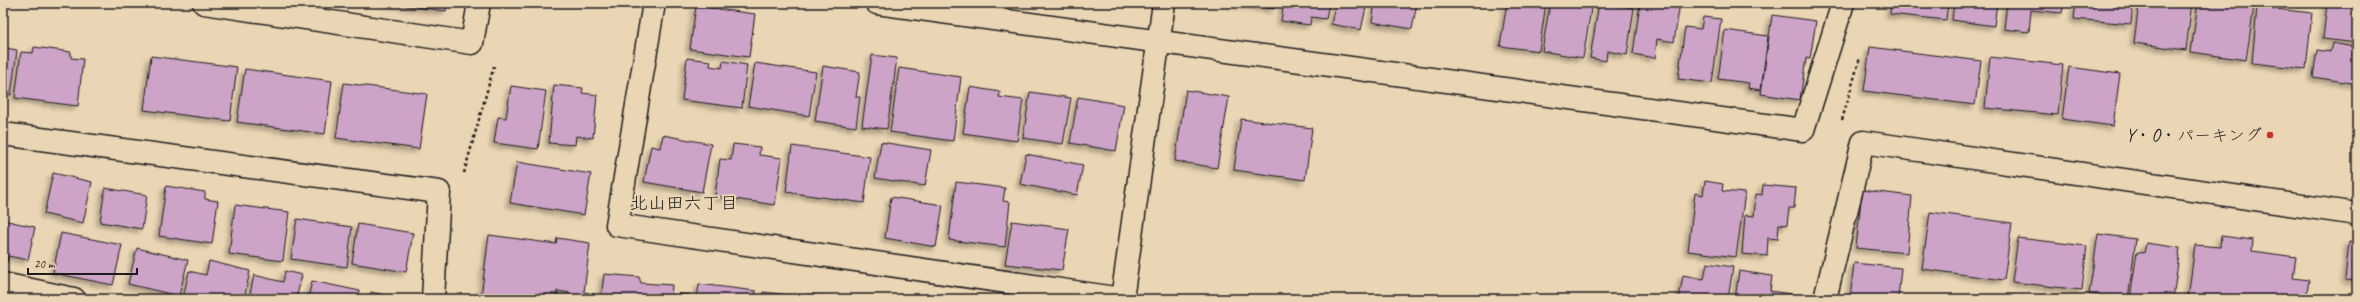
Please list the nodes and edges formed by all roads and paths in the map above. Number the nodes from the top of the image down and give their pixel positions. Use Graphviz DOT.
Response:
graph roads {
  1 [pos="204,3"];
  2 [pos="479,3"];
  3 [pos="654,3"];
  4 [pos="877,3"];
  5 [pos="1164,3"];
  6 [pos="1843,3"];
  7 [pos="1158,41"];
  8 [pos="494,66"];
  9 [pos="3,134"];
  10 [pos="462,178"];
  11 [pos="2357,214"];
  12 [pos="3,284"];
  13 [pos="74,299"];
  14 [pos="433,299"];
  15 [pos="1825,299"];
  1 -- 2 [label="street"];
  3 -- 7 [label="street"];
  4 -- 7 [label="street"];
  5 -- 7 [label="street"];
  6 -- 7 [label="street"];
  8 -- 10 [label="path"];
  9 -- 14 [label="street"];
  11 -- 15 [label="street"];
  12 -- 13 [label="street"];
}
